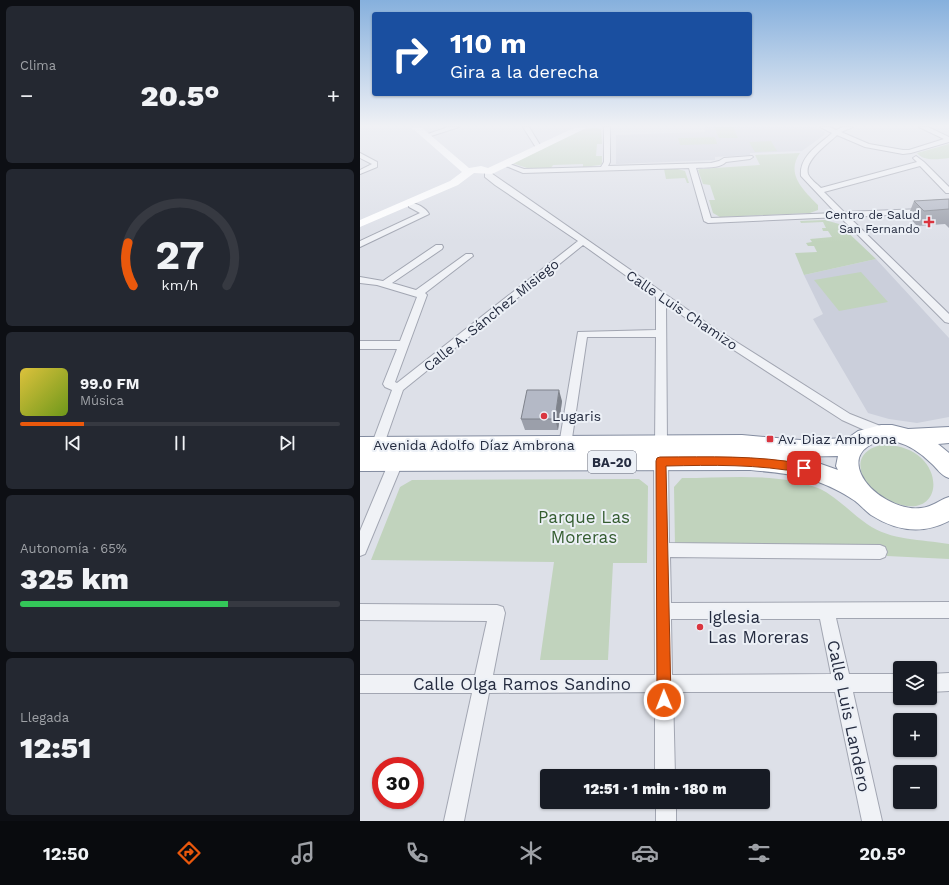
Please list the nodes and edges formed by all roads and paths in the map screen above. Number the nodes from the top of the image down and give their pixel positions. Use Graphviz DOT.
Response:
graph roads {
  1 [pos="375,165"];
  2 [pos="466,165"];
  3 [pos="468,165"];
  4 [pos="496,165"];
  5 [pos="501,165"];
  6 [pos="508,165"];
  7 [pos="684,165"];
  8 [pos="692,165"];
  9 [pos="806,165"];
  10 [pos="917,165"];
  11 [pos="923,165"];
  12 [pos="605,166"];
  13 [pos="360,172"];
  14 [pos="478,174"];
  15 [pos="819,191"];
  16 [pos="949,191"];
  17 [pos="412,205"];
  18 [pos="949,210"];
  19 [pos="841,214"];
  20 [pos="360,224"];
  21 [pos="360,229"];
  22 [pos="583,241"];
  23 [pos="360,244"];
  24 [pos="439,247"];
  25 [pos="469,256"];
  26 [pos="360,280"];
  27 [pos="384,284"];
  28 [pos="418,294"];
  29 [pos="661,296"];
  30 [pos="949,320"];
  31 [pos="661,333"];
  32 [pos="360,345"];
  33 [pos="404,345"];
  34 [pos="398,388"];
  35 [pos="884,433"];
  36 [pos="949,435"];
  37 [pos="909,437"];
  38 [pos="565,445"];
  39 [pos="369,446"];
  40 [pos="852,447"];
  41 [pos="661,453"];
  42 [pos="360,462"];
  43 [pos="396,462"];
  44 [pos="948,466"];
  45 [pos="859,491"];
  46 [pos="949,507"];
  47 [pos="918,520"];
  48 [pos="949,524"];
  49 [pos="360,550"];
  50 [pos="662,550"];
  51 [pos="880,552"];
  52 [pos="826,610"];
  53 [pos="949,610"];
  54 [pos="662,611"];
  55 [pos="360,612"];
  56 [pos="937,682"];
  57 [pos="949,682"];
  58 [pos="664,683"];
  59 [pos="842,683"];
  60 [pos="893,683"];
  61 [pos="360,684"];
  62 [pos="482,684"];
  63 [pos="665,769"];
  64 [pos="666,809"];
  65 [pos="454,821"];
  66 [pos="666,821"];
  67 [pos="872,821"];
  1 -- 13 [label="street"];
  2 -- 14 [label="main road, Calle Luis Chamizo"];
  3 -- 14 [label="main road, Calle Luis Chamizo"];
  4 -- 14 [label="main road"];
  5 -- 14 [label="main road"];
  6 -- 12 [label="street"];
  7 -- 12 [label="street"];
  8 -- 19 [label="street"];
  9 -- 15 [label="street"];
  10 -- 15 [label="street"];
  11 -- 16 [label="street"];
  14 -- 17 [label="main road"];
  14 -- 20 [label="main road"];
  14 -- 22 [label="street, Calle Luis Chamizo"];
  15 -- 19 [label="street"];
  17 -- 21 [label="main road"];
  17 -- 23 [label="street"];
  18 -- 19 [label="street"];
  19 -- 30 [label="street"];
  22 -- 29 [label="street, Calle Luis Chamizo"];
  22 -- 34 [label="street, Calle A. Sánchez Misiego"];
  24 -- 27 [label="street"];
  25 -- 28 [label="street"];
  26 -- 27 [label="street"];
  27 -- 28 [label="street"];
  28 -- 33 [label="street"];
  29 -- 31 [label="street"];
  29 -- 35 [label="street, Calle Luis Chamizo"];
  31 -- 38 [label="street"];
  31 -- 41 [label="street"];
  32 -- 33 [label="street"];
  33 -- 34 [label="street"];
  34 -- 39 [label="street"];
  35 -- 37 [label="highway"];
  35 -- 40 [label="highway"];
  36 -- 37 [label="highway"];
  37 -- 44 [label="highway"];
  38 -- 39 [label="highway, Avenida Adolfo Díaz Ambrona / BA-20"];
  38 -- 41 [label="highway, Avenida Adolfo Díaz Ambrona / BA-20"];
  40 -- 41 [label="highway, Avenida Adolfo Díaz Ambrona / BA-20"];
  40 -- 45 [label="highway, BA-20"];
  41 -- 43 [label="highway, Avenida Adolfo Díaz Ambrona / BA-20"];
  41 -- 45 [label="highway, Avenida Adolfo Díaz Ambrona / BA-20"];
  41 -- 50 [label="street"];
  42 -- 43 [label="highway, Avenida Adolfo Díaz Ambrona / BA-20"];
  43 -- 49 [label="street"];
  45 -- 47 [label="highway, BA-20"];
  46 -- 47 [label="highway, BA-20"];
  47 -- 48 [label="highway, BA-20"];
  50 -- 51 [label="street"];
  50 -- 54 [label="street"];
  52 -- 53 [label="street"];
  52 -- 54 [label="street"];
  52 -- 59 [label="street, Calle Luis Landero"];
  54 -- 58 [label="street"];
  55 -- 62 [label="street"];
  56 -- 57 [label="street"];
  58 -- 59 [label="street, Calle Olga Ramos Sandino"];
  58 -- 62 [label="street, Calle Olga Ramos Sandino"];
  58 -- 63 [label="street"];
  59 -- 60 [label="street, Calle Olga Ramos Sandino"];
  59 -- 67 [label="street, Calle Luis Landero"];
  61 -- 62 [label="street, Calle Olga Ramos Sandino"];
  62 -- 65 [label="street"];
  64 -- 66 [label="street"];
}
